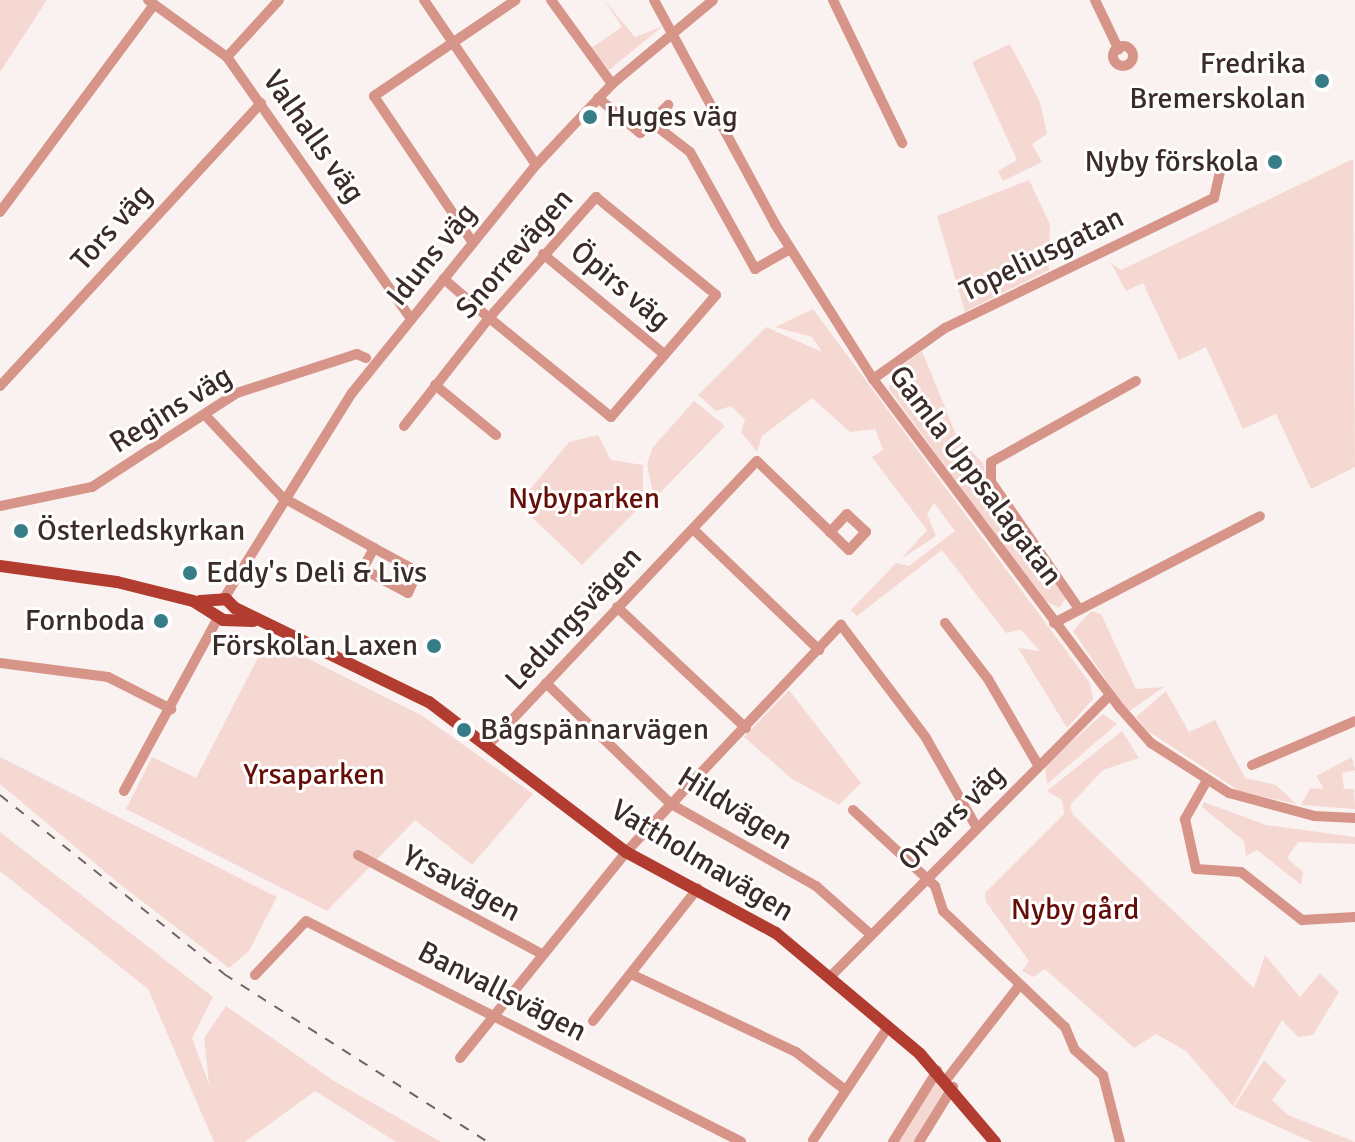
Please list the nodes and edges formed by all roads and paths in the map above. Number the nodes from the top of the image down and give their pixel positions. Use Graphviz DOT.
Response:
graph roads {
  1 [pos="279,0"];
  2 [pos="424,0"];
  3 [pos="516,0"];
  4 [pos="551,0"];
  5 [pos="654,0"];
  6 [pos="713,0"];
  7 [pos="833,0"];
  8 [pos="1095,0"];
  9 [pos="151,2"];
  10 [pos="674,29"];
  11 [pos="453,44"];
  12 [pos="1119,50"];
  13 [pos="227,57"];
  14 [pos="612,84"];
  15 [pos="598,98"];
  16 [pos="261,103"];
  17 [pos="668,105"];
  18 [pos="651,122"];
  19 [pos="902,143"];
  20 [pos="536,165"];
  21 [pos="1220,172"];
  22 [pos="0,212"];
  23 [pos="473,243"];
  24 [pos="790,249"];
  25 [pos="543,254"];
  26 [pos="444,279"];
  27 [pos="489,318"];
  28 [pos="411,319"];
  29 [pos="665,355"];
  30 [pos="366,358"];
  31 [pos="873,379"];
  32 [pos="1136,381"];
  33 [pos="435,385"];
  34 [pos="0,386"];
  35 [pos="205,415"];
  36 [pos="404,426"];
  37 [pos="496,435"];
  38 [pos="282,497"];
  39 [pos="0,506"];
  40 [pos="1260,516"];
  41 [pos="693,529"];
  42 [pos="830,532"];
  43 [pos="374,548"];
  44 [pos="0,566"];
  45 [pos="1077,606"];
  46 [pos="617,607"];
  47 [pos="225,609"];
  48 [pos="945,623"];
  49 [pos="1054,623"];
  50 [pos="819,650"];
  51 [pos="0,663"];
  52 [pos="546,683"];
  53 [pos="1110,695"];
  54 [pos="171,709"];
  55 [pos="1355,721"];
  56 [pos="746,728"];
  57 [pos="490,743"];
  58 [pos="1038,765"];
  59 [pos="1252,765"];
  60 [pos="1206,782"];
  61 [pos="124,791"];
  62 [pos="671,804"];
  63 [pos="853,810"];
  64 [pos="1355,818"];
  65 [pos="977,828"];
  66 [pos="626,852"];
  67 [pos="358,855"];
  68 [pos="927,877"];
  69 [pos="698,888"];
  70 [pos="1355,917"];
  71 [pos="870,934"];
  72 [pos="542,954"];
  73 [pos="631,974"];
  74 [pos="255,975"];
  75 [pos="830,977"];
  76 [pos="1019,986"];
  77 [pos="494,1015"];
  78 [pos="593,1021"];
  79 [pos="888,1027"];
  80 [pos="460,1058"];
  81 [pos="945,1080"];
  82 [pos="844,1089"];
  83 [pos="813,1140"];
  84 [pos="741,1142"];
  85 [pos="893,1142"];
  86 [pos="919,1142"];
  87 [pos="995,1142"];
  88 [pos="1120,1142"];
  1 -- 13 [label="street"];
  2 -- 11 [label="street"];
  3 -- 11 [label="street"];
  4 -- 14 [label="street"];
  5 -- 10 [label="street, Gamla Uppsalagatan"];
  6 -- 10 [label="street, Iduns väg"];
  7 -- 19 [label="street"];
  8 -- 12 [label="street"];
  9 -- 13 [label="street, Valhalls väg"];
  9 -- 22 [label="street"];
  10 -- 14 [label="street, Iduns väg"];
  10 -- 24 [label="street, Gamla Uppsalagatan"];
  11 -- 20 [label="street"];
  11 -- 23 [label="street"];
  13 -- 16 [label="street, Valhalls väg"];
  14 -- 15 [label="street, Iduns väg"];
  15 -- 18 [label="street"];
  15 -- 20 [label="street, Iduns väg"];
  16 -- 28 [label="street, Valhalls väg"];
  16 -- 34 [label="street, Tors väg"];
  17 -- 18 [label="street"];
  18 -- 24 [label="street"];
  20 -- 23 [label="street, Iduns väg"];
  21 -- 31 [label="street, Topeliusgatan"];
  23 -- 26 [label="street, Iduns väg"];
  24 -- 31 [label="street, Gamla Uppsalagatan"];
  25 -- 27 [label="street, Snorrevägen"];
  25 -- 29 [label="street, Öpirs väg"];
  25 -- 29 [label="street, Snorrevägen"];
  26 -- 27 [label="street"];
  26 -- 28 [label="street, Iduns väg"];
  27 -- 29 [label="street"];
  27 -- 33 [label="street, Snorrevägen"];
  28 -- 38 [label="street, Iduns väg"];
  30 -- 35 [label="street, Regins väg"];
  31 -- 49 [label="street, Gamla Uppsalagatan"];
  32 -- 45 [label="street"];
  33 -- 36 [label="street, Snorrevägen"];
  33 -- 37 [label="street"];
  35 -- 38 [label="street"];
  35 -- 39 [label="street, Regins väg"];
  38 -- 43 [label="street"];
  38 -- 47 [label="street, Iduns väg"];
  40 -- 45 [label="street"];
  41 -- 42 [label="street, Ledungsvägen"];
  41 -- 46 [label="street, Ledungsvägen"];
  41 -- 50 [label="street"];
  43 -- 43 [label="street"];
  44 -- 47 [label="main road, Vattholmavägen"];
  45 -- 49 [label="street"];
  46 -- 52 [label="street, Ledungsvägen"];
  46 -- 56 [label="street"];
  47 -- 54 [label="street, Iduns väg"];
  47 -- 57 [label="main road, Vattholmavägen"];
  48 -- 58 [label="street"];
  49 -- 53 [label="street, Gamla Uppsalagatan"];
  50 -- 56 [label="street"];
  50 -- 65 [label="street"];
  51 -- 54 [label="street"];
  52 -- 57 [label="street, Ledungsvägen"];
  52 -- 62 [label="street, Hildvägen"];
  53 -- 58 [label="street, Orvars väg"];
  53 -- 60 [label="street, Gamla Uppsalagatan"];
  54 -- 61 [label="street, Iduns väg"];
  55 -- 59 [label="street"];
  56 -- 62 [label="street"];
  57 -- 66 [label="main road, Vattholmavägen"];
  58 -- 65 [label="street, Orvars väg"];
  60 -- 64 [label="street, Gamla Uppsalagatan"];
  60 -- 70 [label="street"];
  62 -- 66 [label="street"];
  62 -- 71 [label="street, Hildvägen"];
  63 -- 68 [label="street"];
  65 -- 68 [label="street, Orvars väg"];
  66 -- 69 [label="main road, Vattholmavägen"];
  66 -- 72 [label="street"];
  67 -- 72 [label="street, Yrsavägen"];
  68 -- 71 [label="street, Orvars väg"];
  68 -- 76 [label="street"];
  69 -- 73 [label="street"];
  69 -- 75 [label="main road, Vattholmavägen"];
  71 -- 75 [label="street, Orvars väg"];
  72 -- 77 [label="street"];
  73 -- 78 [label="street"];
  73 -- 82 [label="street"];
  74 -- 77 [label="street, Banvallsvägen"];
  75 -- 79 [label="main road, Vattholmavägen"];
  76 -- 81 [label="street"];
  76 -- 88 [label="street"];
  77 -- 80 [label="street"];
  77 -- 84 [label="street, Banvallsvägen"];
  79 -- 81 [label="main road, Vattholmavägen"];
  79 -- 82 [label="street"];
  81 -- 85 [label="street"];
  81 -- 86 [label="street"];
  81 -- 87 [label="main road, Vattholmavägen"];
  82 -- 83 [label="street"];
}
